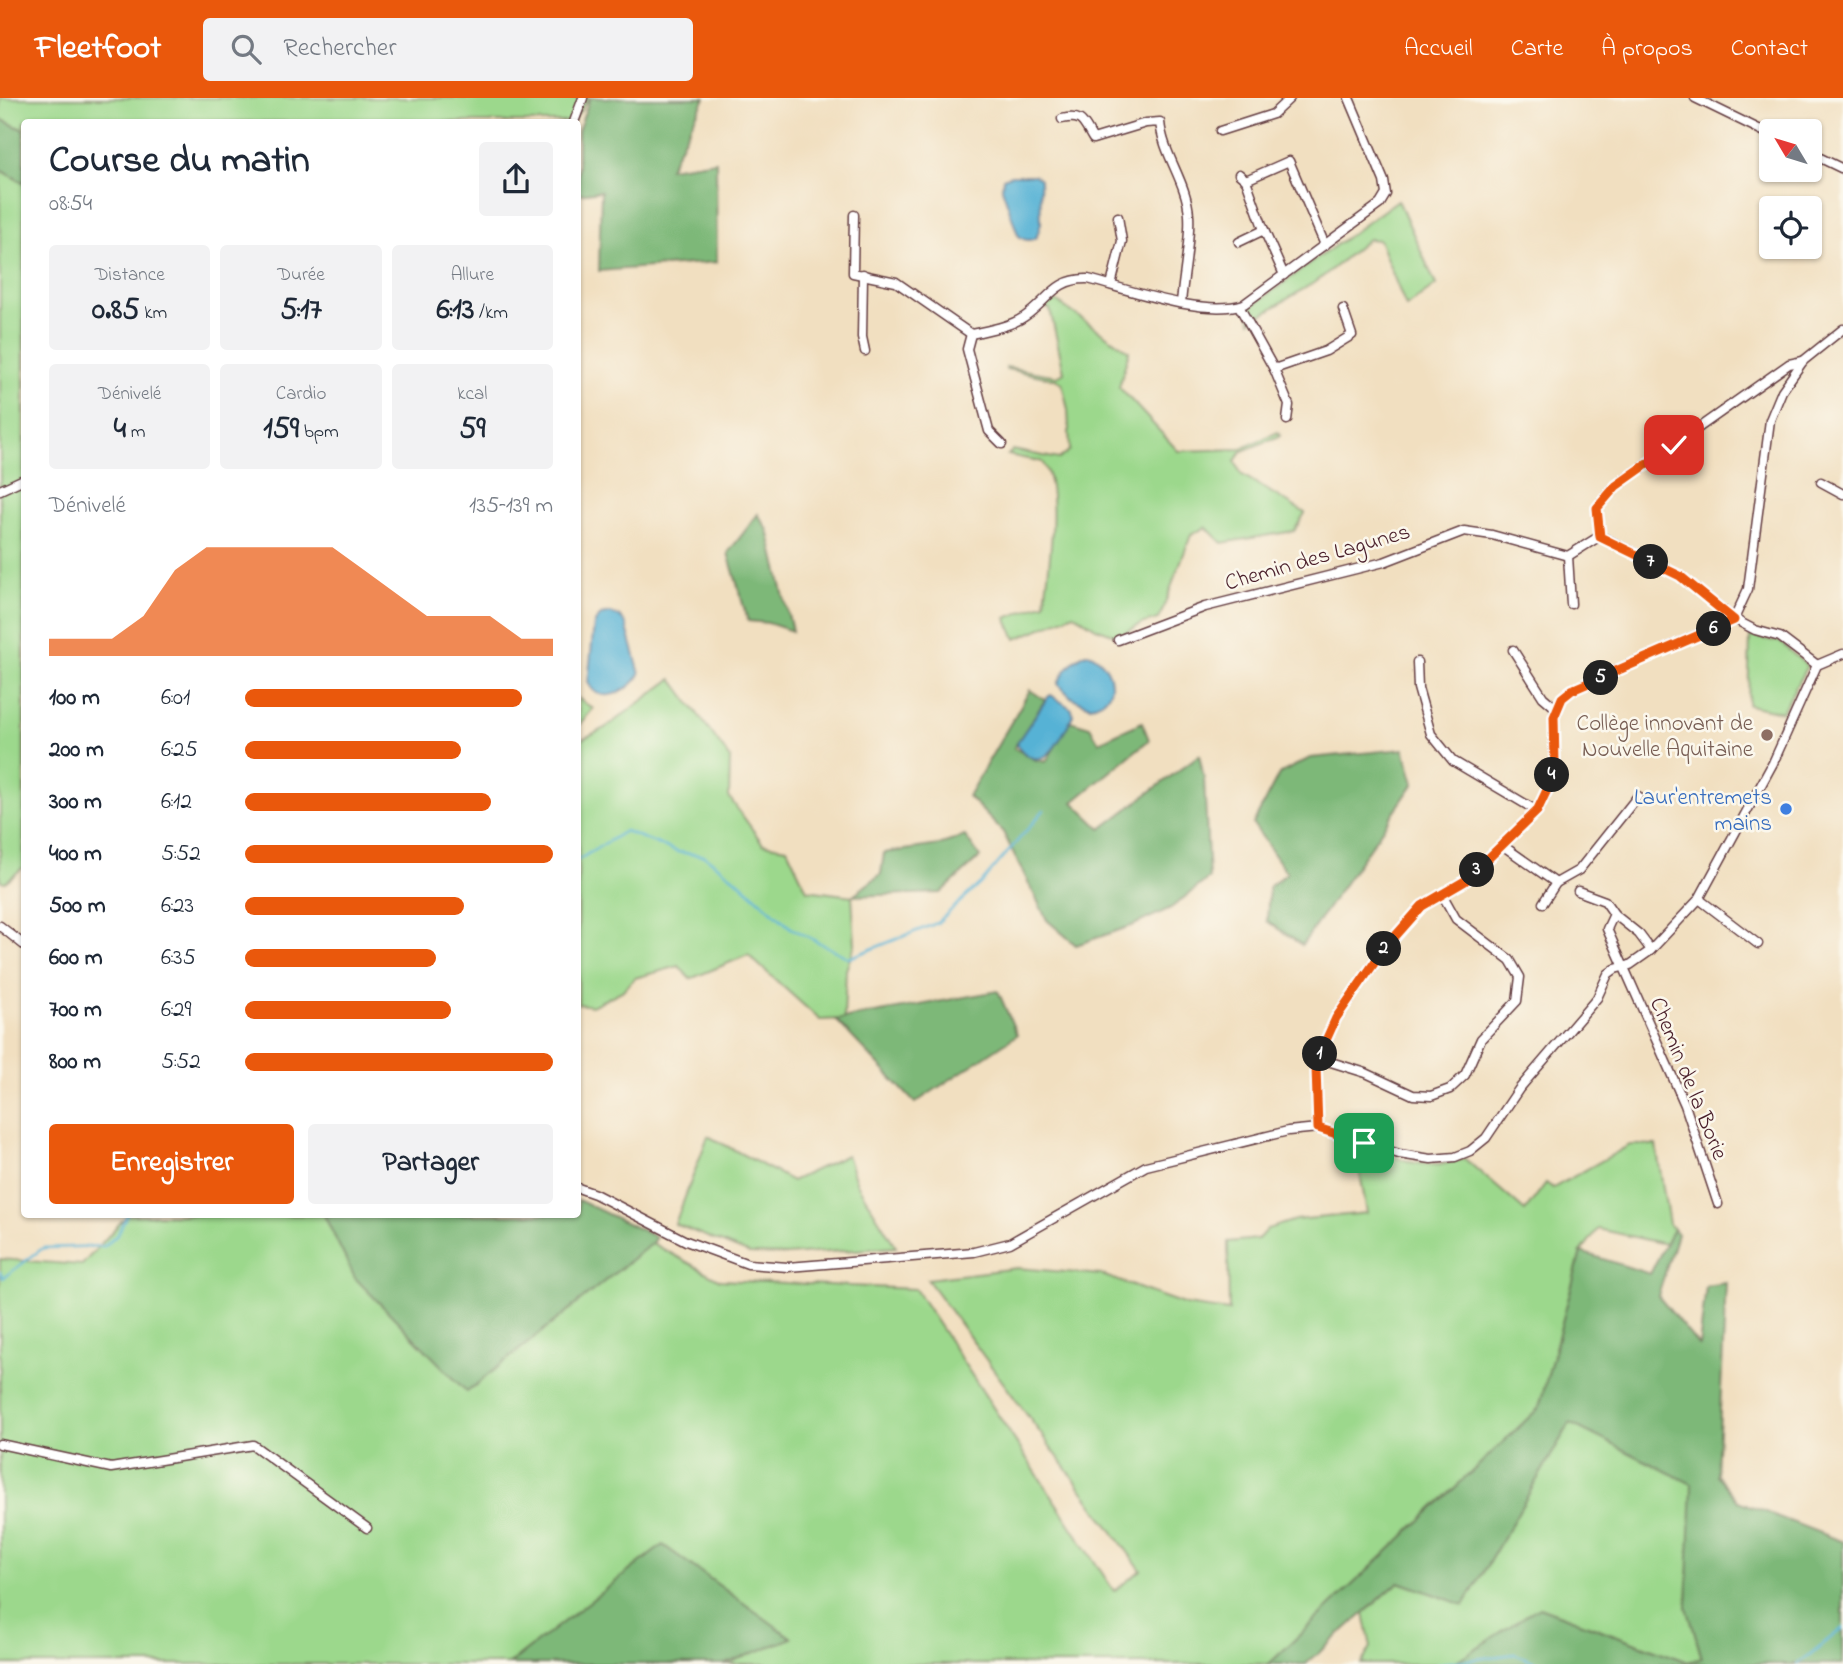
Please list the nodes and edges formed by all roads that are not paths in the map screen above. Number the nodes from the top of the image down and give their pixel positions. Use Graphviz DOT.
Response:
graph roads {
  1 [pos="583,98"];
  2 [pos="1290,98"];
  3 [pos="1349,98"];
  4 [pos="1695,98"];
  5 [pos="575,119"];
  6 [pos="1062,119"];
  7 [pos="1759,129"];
  8 [pos="1220,131"];
  9 [pos="1822,159"];
  10 [pos="1843,169"];
  11 [pos="854,215"];
  12 [pos="1118,217"];
  13 [pos="1264,230"];
  14 [pos="1239,242"];
  15 [pos="1325,244"];
  16 [pos="863,274"];
  17 [pos="1284,275"];
  18 [pos="1111,285"];
  19 [pos="1181,303"];
  20 [pos="1240,306"];
  21 [pos="1343,309"];
  22 [pos="1843,329"];
  23 [pos="971,334"];
  24 [pos="865,351"];
  25 [pos="1803,361"];
  26 [pos="1274,369"];
  27 [pos="1287,420"];
  28 [pos="1002,444"];
  29 [pos="21,480"];
  30 [pos="1821,482"];
  31 [pos="0,490"];
  32 [pos="1843,494"];
  33 [pos="1600,537"];
  34 [pos="1568,556"];
  35 [pos="1571,604"];
  36 [pos="1734,620"];
  37 [pos="1118,640"];
  38 [pos="1513,650"];
  39 [pos="1843,654"];
  40 [pos="1417,662"];
  41 [pos="1817,665"];
  42 [pos="1557,709"];
  43 [pos="1638,796"];
  44 [pos="1537,811"];
  45 [pos="1502,845"];
  46 [pos="1556,883"];
  47 [pos="1578,891"];
  48 [pos="1442,894"];
  49 [pos="1699,899"];
  50 [pos="1543,903"];
  51 [pos="1614,914"];
  52 [pos="0,926"];
  53 [pos="21,943"];
  54 [pos="1758,944"];
  55 [pos="1651,950"];
  56 [pos="1625,966"];
  57 [pos="1318,1058"];
  58 [pos="1318,1128"];
  59 [pos="581,1189"];
  60 [pos="1717,1204"];
  61 [pos="0,1444"];
  62 [pos="367,1528"];
  1 -- 5 [label="street"];
  2 -- 8 [label="street"];
  3 -- 15 [label="street"];
  4 -- 7 [label="street"];
  6 -- 19 [label="street"];
  9 -- 10 [label="street"];
  11 -- 16 [label="street"];
  12 -- 18 [label="street"];
  13 -- 14 [label="street"];
  13 -- 15 [label="street"];
  13 -- 17 [label="street"];
  15 -- 17 [label="street"];
  16 -- 23 [label="street"];
  16 -- 24 [label="street"];
  17 -- 20 [label="street"];
  18 -- 19 [label="street"];
  18 -- 23 [label="street"];
  19 -- 20 [label="street"];
  20 -- 26 [label="street"];
  21 -- 26 [label="street"];
  22 -- 25 [label="street"];
  23 -- 28 [label="street"];
  25 -- 33 [label="street"];
  25 -- 36 [label="street"];
  26 -- 27 [label="street"];
  29 -- 31 [label="street"];
  30 -- 32 [label="street"];
  33 -- 34 [label="street"];
  33 -- 36 [label="street"];
  34 -- 35 [label="street"];
  34 -- 37 [label="street, Chemin des Lagunes"];
  36 -- 41 [label="street"];
  36 -- 42 [label="street"];
  38 -- 42 [label="street"];
  39 -- 41 [label="street"];
  40 -- 44 [label="street"];
  41 -- 49 [label="street"];
  42 -- 44 [label="street"];
  43 -- 46 [label="street"];
  44 -- 45 [label="street"];
  45 -- 46 [label="street"];
  45 -- 48 [label="street"];
  46 -- 50 [label="street"];
  47 -- 51 [label="street"];
  48 -- 57 [label="street"];
  48 -- 57 [label="street"];
  49 -- 54 [label="street"];
  49 -- 55 [label="street"];
  51 -- 55 [label="street"];
  51 -- 56 [label="street, Chemin de la Borie"];
  52 -- 53 [label="street"];
  55 -- 56 [label="street"];
  56 -- 58 [label="street"];
  56 -- 60 [label="street, Chemin de la Borie"];
  57 -- 58 [label="street"];
  58 -- 59 [label="street"];
  61 -- 62 [label="street"];
}
